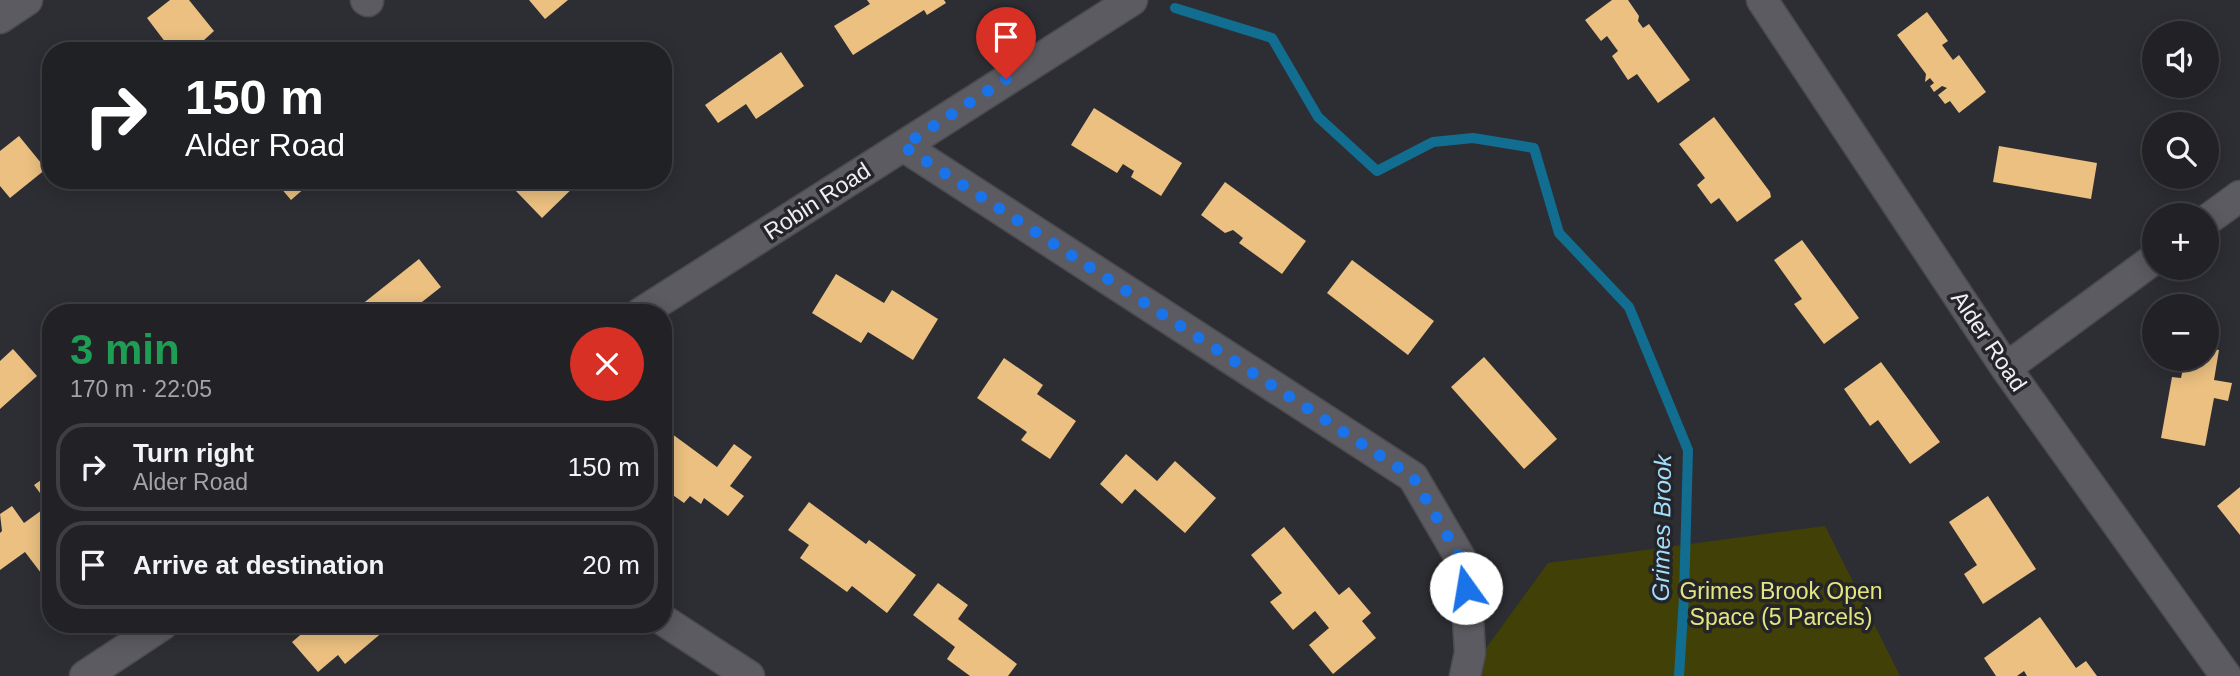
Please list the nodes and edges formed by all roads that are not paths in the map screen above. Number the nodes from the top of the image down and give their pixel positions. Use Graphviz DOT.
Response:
graph roads {
  1 [pos="27,0"];
  2 [pos="1132,0"];
  3 [pos="1762,0"];
  4 [pos="0,18"];
  5 [pos="903,146"];
  6 [pos="2240,196"];
  7 [pos="2219,211"];
  8 [pos="2142,268"];
  9 [pos="655,304"];
  10 [pos="2006,368"];
  11 [pos="672,626"];
  12 [pos="150,633"];
  13 [pos="85,676"];
  14 [pos="749,676"];
  15 [pos="1465,676"];
  16 [pos="2226,676"];
  1 -- 4 [label="street"];
  2 -- 5 [label="street"];
  3 -- 10 [label="street, Alder Road"];
  5 -- 9 [label="street, Robin Road"];
  5 -- 15 [label="street"];
  6 -- 7 [label="street"];
  8 -- 10 [label="street"];
  10 -- 16 [label="street, Alder Road"];
  11 -- 14 [label="street"];
  12 -- 13 [label="street"];
}
